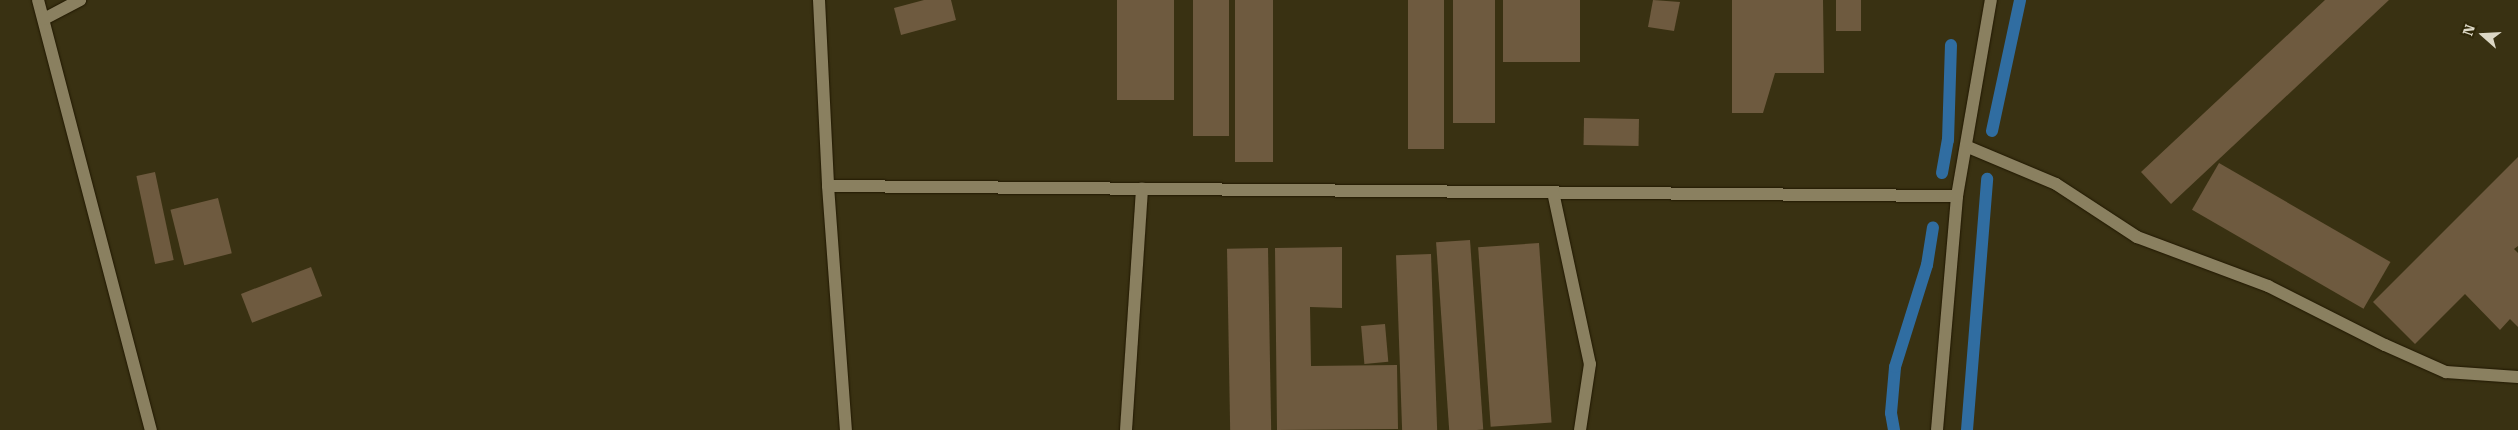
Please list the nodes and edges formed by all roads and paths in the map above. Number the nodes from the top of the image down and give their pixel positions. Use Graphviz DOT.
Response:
graph roads {
  1 [pos="38,0"];
  2 [pos="80,0"];
  3 [pos="819,0"];
  4 [pos="1991,0"];
  5 [pos="44,19"];
  6 [pos="1968,147"];
  7 [pos="828,186"];
  8 [pos="1142,189"];
  9 [pos="1553,192"];
  10 [pos="1957,196"];
  11 [pos="2518,377"];
  12 [pos="151,430"];
  13 [pos="846,430"];
  14 [pos="1126,430"];
  15 [pos="1580,430"];
  16 [pos="1936,430"];
  1 -- 5 [label="street"];
  2 -- 5 [label="street"];
  3 -- 7 [label="street"];
  4 -- 6 [label="street"];
  5 -- 12 [label="street"];
  6 -- 10 [label="street"];
  6 -- 11 [label="street"];
  7 -- 8 [label="street"];
  7 -- 13 [label="street"];
  8 -- 9 [label="street"];
  8 -- 14 [label="street"];
  9 -- 10 [label="street"];
  9 -- 15 [label="street"];
  10 -- 16 [label="street"];
}
